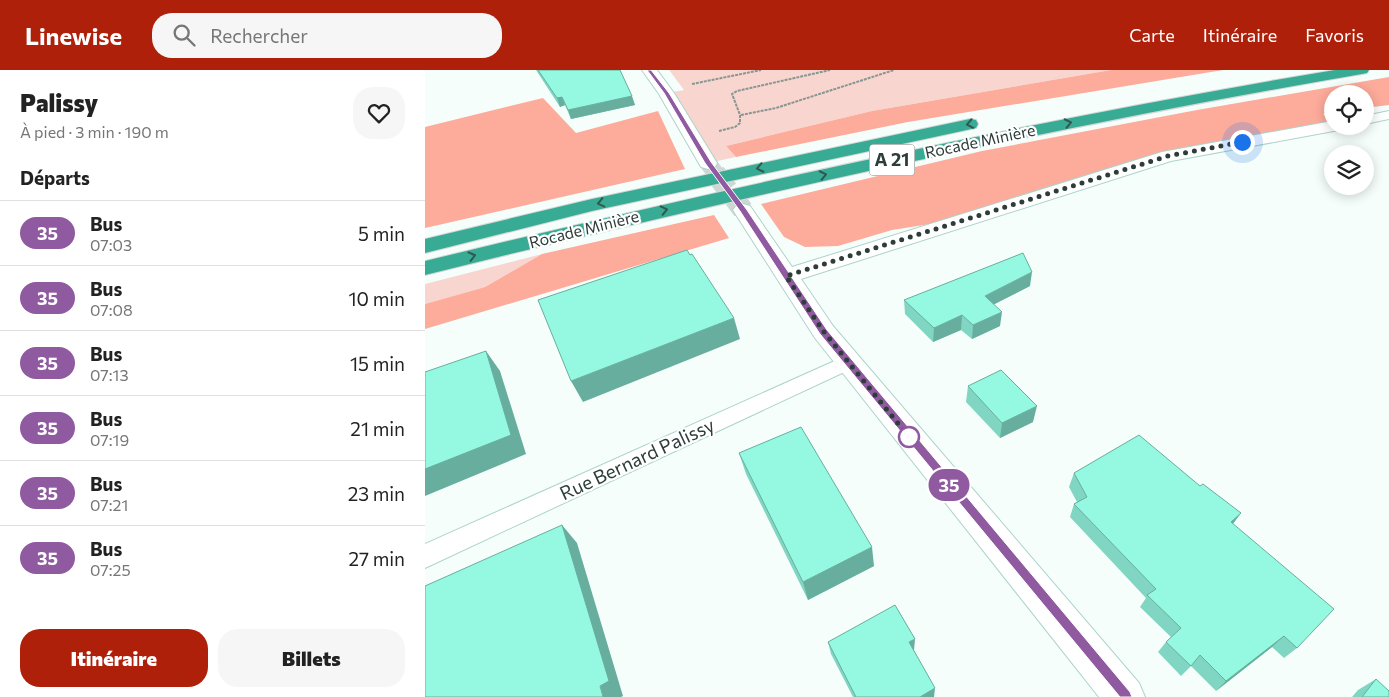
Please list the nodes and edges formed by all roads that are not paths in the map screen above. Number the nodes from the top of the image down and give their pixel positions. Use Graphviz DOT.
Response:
graph roads {
  1 [pos="649,70"];
  2 [pos="1277,70"];
  3 [pos="1362,70"];
  4 [pos="1389,115"];
  5 [pos="1013,116"];
  6 [pos="1374,118"];
  7 [pos="985,121"];
  8 [pos="1324,128"];
  9 [pos="708,163"];
  10 [pos="743,210"];
  11 [pos="425,246"];
  12 [pos="425,268"];
  13 [pos="786,276"];
  14 [pos="848,362"];
  15 [pos="425,556"];
  16 [pos="1125,697"];
  1 -- 9 [label="street"];
  2 -- 5 [label="highway, Rocade Minière"];
  12 -- 3 [label="highway, Rocade Minière / A 21, one-way"];
  4 -- 6 [label="lane"];
  7 -- 11 [label="highway, Rocade Minière / A 21, one-way"];
  8 -- 13 [label="street"];
  10 -- 13 [label="street"];
  13 -- 14 [label="street"];
  14 -- 15 [label="lane, Rue Bernard Palissy"];
  14 -- 16 [label="street"];
}
